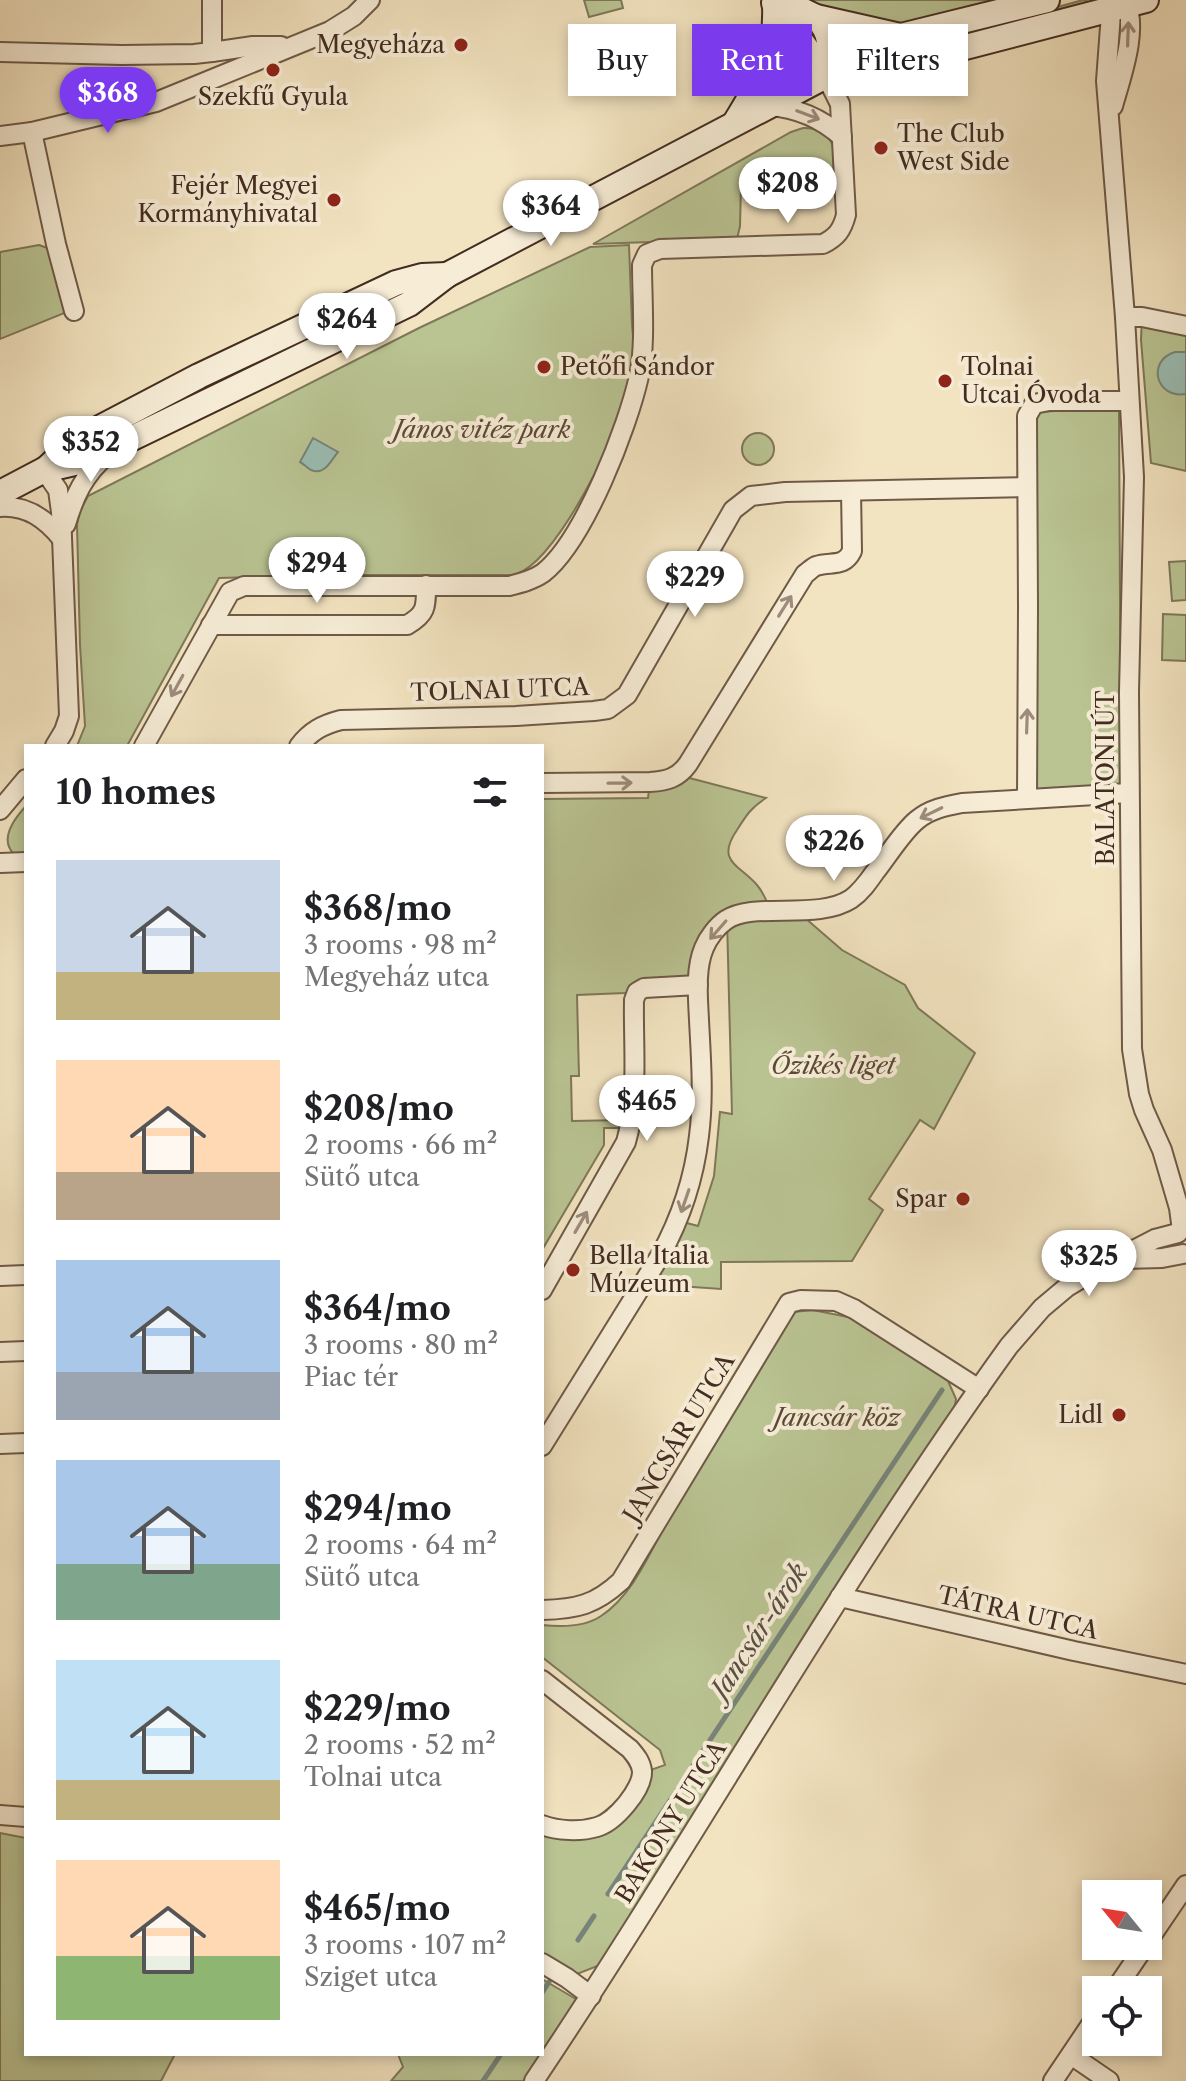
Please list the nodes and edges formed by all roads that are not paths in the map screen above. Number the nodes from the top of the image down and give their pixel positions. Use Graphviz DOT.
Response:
graph roads {
  1 [pos="212,0"];
  2 [pos="370,0"];
  3 [pos="1047,0"];
  4 [pos="776,2"];
  5 [pos="1124,3"];
  6 [pos="816,17"];
  7 [pos="847,24"];
  8 [pos="950,24"];
  9 [pos="293,46"];
  10 [pos="0,52"];
  11 [pos="212,52"];
  12 [pos="826,76"];
  13 [pos="769,106"];
  14 [pos="735,123"];
  15 [pos="32,132"];
  16 [pos="0,136"];
  17 [pos="842,137"];
  18 [pos="447,275"];
  19 [pos="74,311"];
  20 [pos="1125,317"];
  21 [pos="1186,326"];
  22 [pos="1128,401"];
  23 [pos="119,445"];
  24 [pos="44,470"];
  25 [pos="1026,487"];
  26 [pos="851,491"];
  27 [pos="0,493"];
  28 [pos="0,507"];
  29 [pos="62,539"];
  30 [pos="426,585"];
  31 [pos="211,625"];
  32 [pos="56,744"];
  33 [pos="145,744"];
  34 [pos="301,744"];
  35 [pos="24,781"];
  36 [pos="544,783"];
  37 [pos="1129,793"];
  38 [pos="1027,799"];
  39 [pos="0,810"];
  40 [pos="24,862"];
  41 [pos="0,863"];
  42 [pos="698,985"];
  43 [pos="1162,1150"];
  44 [pos="1186,1185"];
  45 [pos="1182,1224"];
  46 [pos="1185,1256"];
  47 [pos="1118,1259"];
  48 [pos="24,1275"];
  49 [pos="0,1276"];
  50 [pos="544,1286"];
  51 [pos="24,1351"];
  52 [pos="0,1352"];
  53 [pos="971,1384"];
  54 [pos="24,1443"];
  55 [pos="544,1443"];
  56 [pos="0,1444"];
  57 [pos="840,1597"];
  58 [pos="544,1610"];
  59 [pos="1186,1674"];
  60 [pos="544,1684"];
  61 [pos="0,1815"];
  62 [pos="24,1817"];
  63 [pos="544,1826"];
  64 [pos="1186,1885"];
  65 [pos="1162,1920"];
  66 [pos="544,1964"];
  67 [pos="591,1996"];
  68 [pos="1082,2038"];
  69 [pos="1071,2055"];
  70 [pos="534,2081"];
  71 [pos="1053,2081"];
  72 [pos="1109,2081"];
  1 -- 11 [label="street"];
  2 -- 9 [label="street"];
  3 -- 8 [label="main road"];
  4 -- 6 [label="main road"];
  4 -- 12 [label="main road"];
  4 -- 14 [label="main road"];
  5 -- 12 [label="main road"];
  5 -- 20 [label="street, BALATONI ÚT"];
  6 -- 7 [label="main road"];
  6 -- 12 [label="main road"];
  9 -- 11 [label="street"];
  9 -- 15 [label="street"];
  10 -- 11 [label="street"];
  12 -- 13 [label="main road"];
  12 -- 17 [label="street"];
  13 -- 14 [label="main road"];
  13 -- 17 [label="street, one-way"];
  14 -- 18 [label="main road"];
  15 -- 16 [label="street"];
  15 -- 19 [label="street"];
  17 -- 30 [label="street"];
  18 -- 23 [label="main road"];
  18 -- 24 [label="main road"];
  20 -- 21 [label="street"];
  20 -- 22 [label="street, BALATONI ÚT"];
  22 -- 25 [label="street"];
  22 -- 37 [label="street, BALATONI ÚT"];
  23 -- 24 [label="main road"];
  23 -- 29 [label="street"];
  24 -- 27 [label="main road"];
  24 -- 29 [label="street"];
  25 -- 26 [label="street, TOLNAI UTCA"];
  38 -- 25 [label="street, one-way"];
  26 -- 34 [label="street, TOLNAI UTCA"];
  36 -- 26 [label="street, one-way"];
  28 -- 29 [label="street"];
  29 -- 32 [label="street"];
  30 -- 31 [label="street"];
  30 -- 31 [label="street"];
  31 -- 33 [label="street, one-way"];
  35 -- 39 [label="street"];
  37 -- 38 [label="street"];
  37 -- 43 [label="street, BALATONI ÚT"];
  38 -- 42 [label="street, one-way"];
  40 -- 41 [label="street"];
  50 -- 42 [label="street, one-way"];
  42 -- 55 [label="street, one-way"];
  43 -- 44 [label="street, BALATONI ÚT"];
  43 -- 45 [label="street, BALATONI ÚT"];
  45 -- 46 [label="street, BALATONI ÚT"];
  45 -- 47 [label="street, BAKONY UTCA"];
  46 -- 47 [label="street, BAKONY UTCA"];
  47 -- 53 [label="street, BAKONY UTCA"];
  48 -- 49 [label="street"];
  51 -- 52 [label="street"];
  53 -- 57 [label="street, BAKONY UTCA"];
  53 -- 58 [label="street, JANCSÁR UTCA"];
  54 -- 56 [label="street"];
  57 -- 59 [label="street, TÁTRA UTCA"];
  57 -- 67 [label="street, BAKONY UTCA"];
  60 -- 63 [label="street"];
  61 -- 62 [label="street"];
  64 -- 65 [label="street"];
  66 -- 67 [label="street"];
  67 -- 70 [label="street, BAKONY UTCA"];
  68 -- 69 [label="street"];
  69 -- 71 [label="street"];
  69 -- 72 [label="street"];
}
